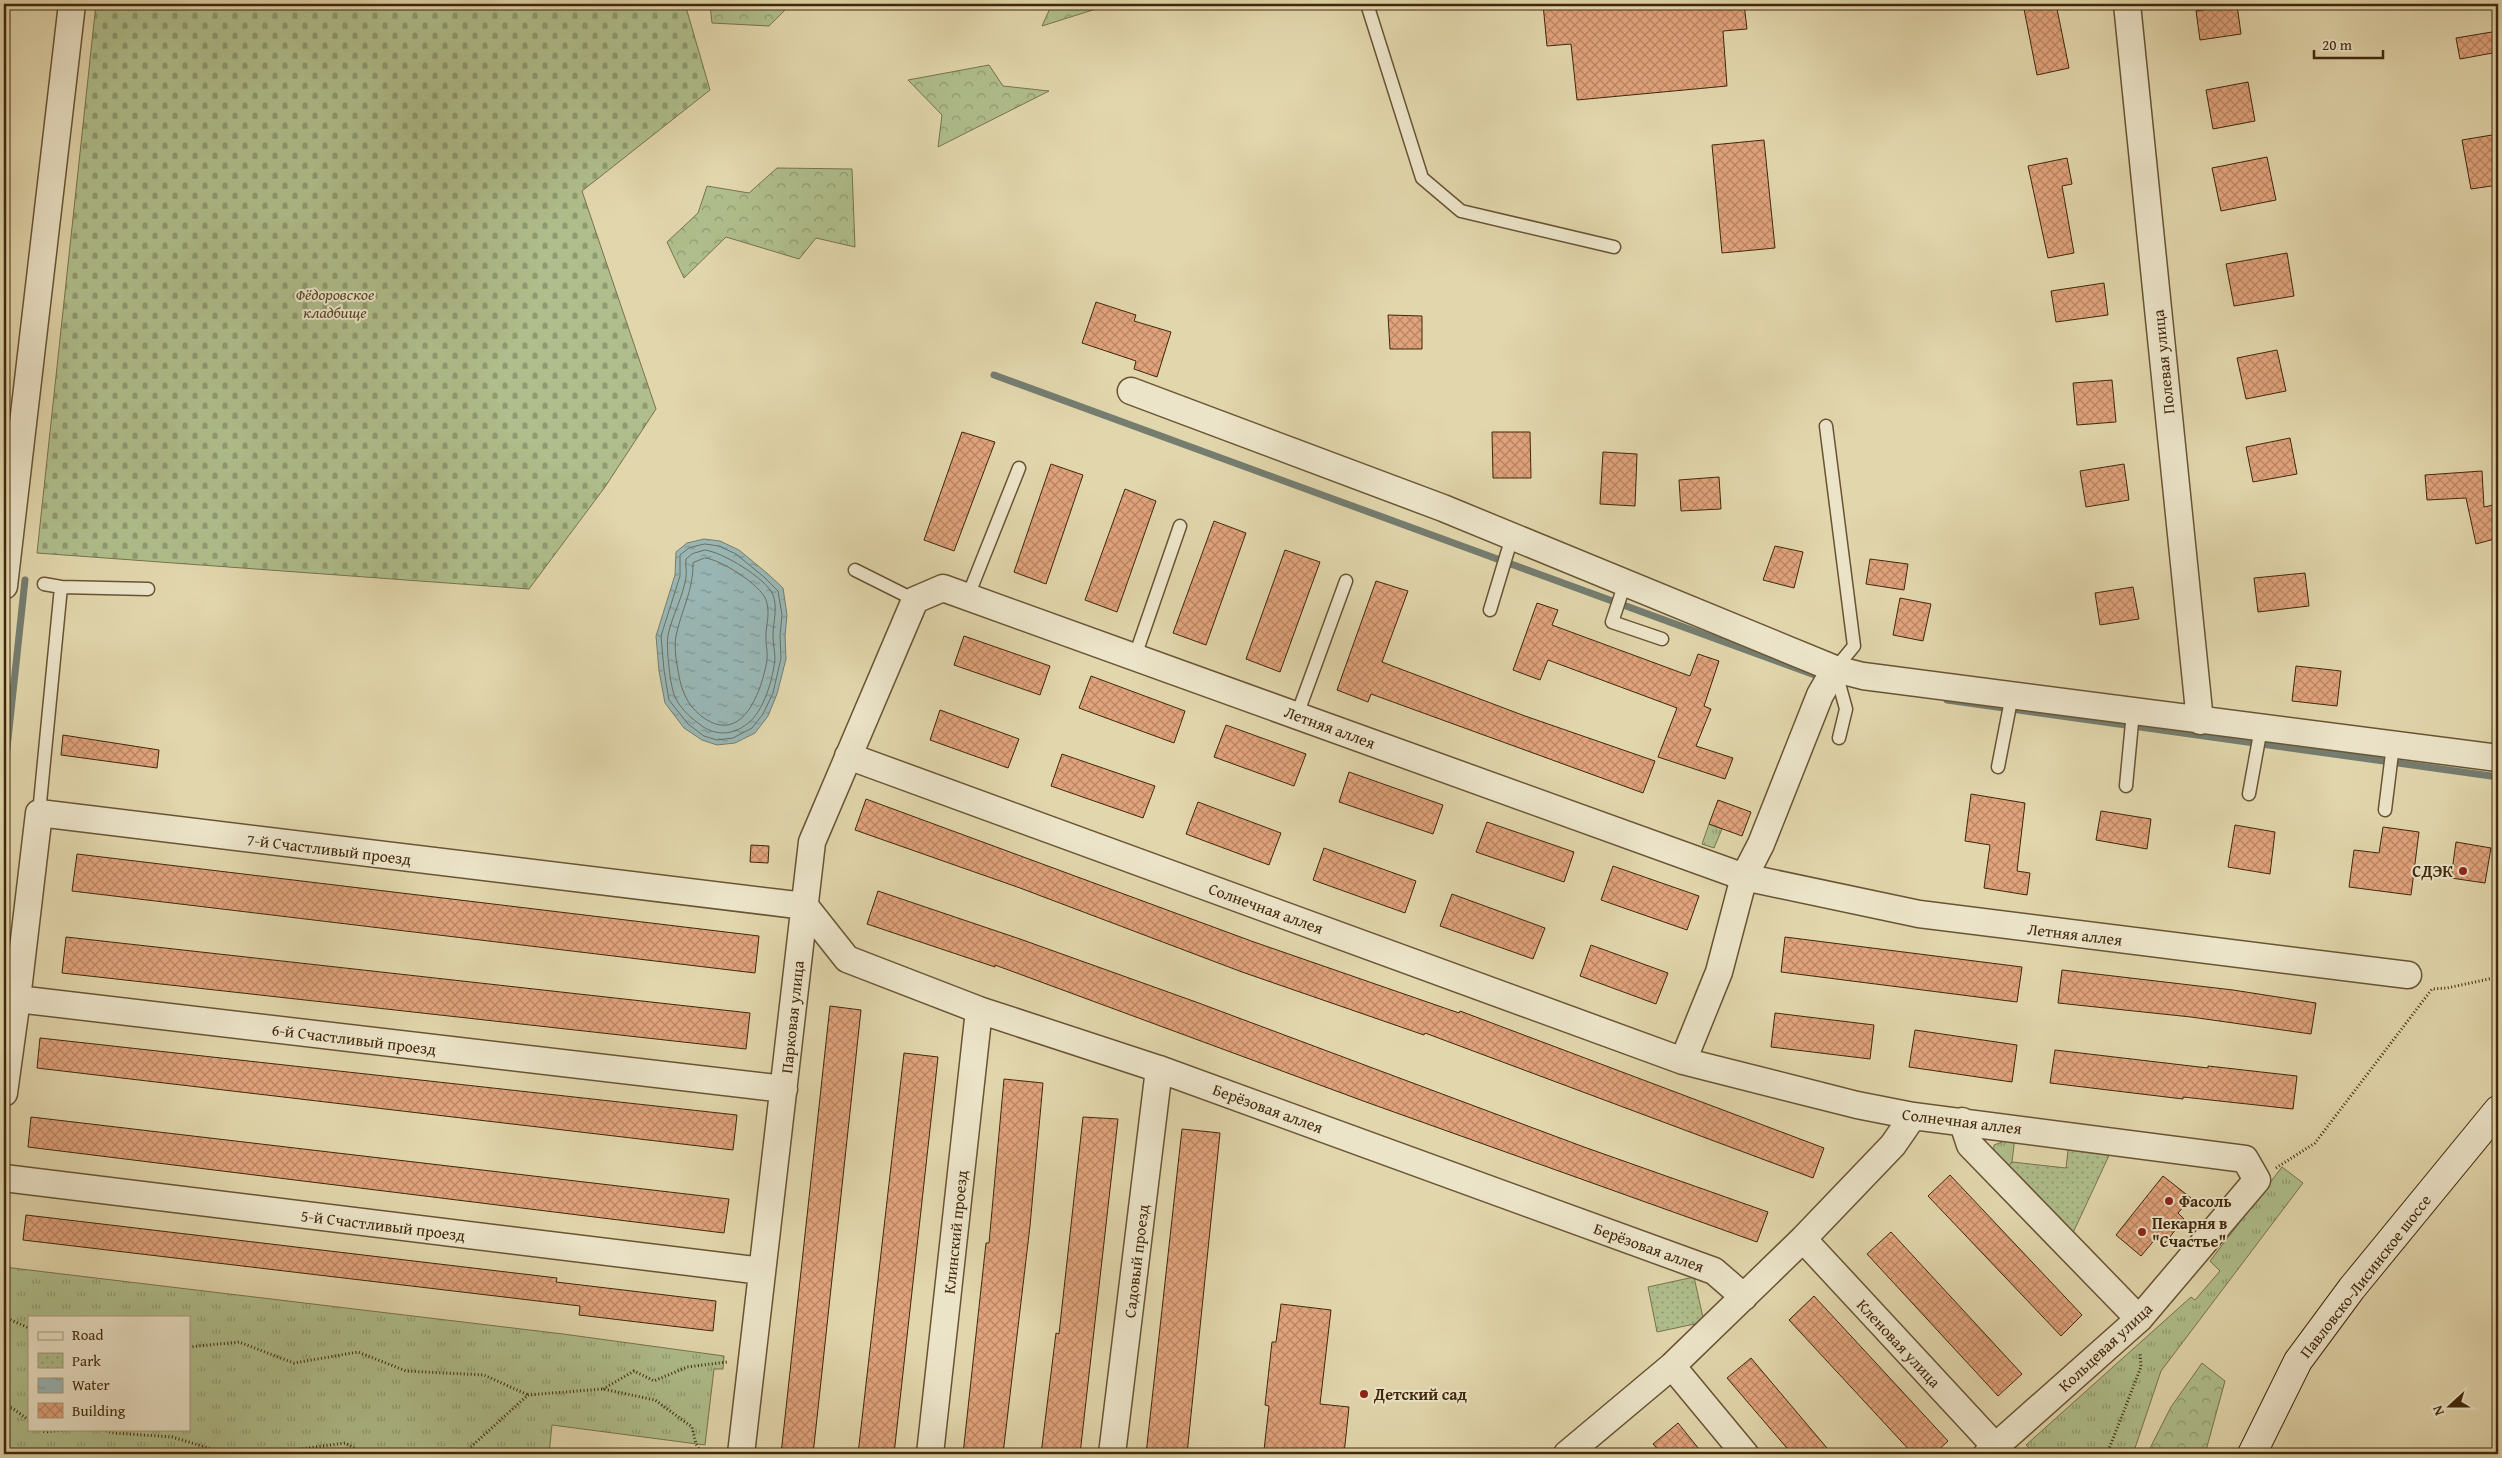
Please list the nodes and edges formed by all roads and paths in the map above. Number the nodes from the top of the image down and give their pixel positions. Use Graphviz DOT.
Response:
graph roads {
  1 [pos="72,4"];
  2 [pos="1366,4"];
  3 [pos="2127,4"];
  4 [pos="1614,247"];
  5 [pos="1131,391"];
  6 [pos="1826,426"];
  7 [pos="1019,468"];
  8 [pos="9,495"];
  9 [pos="1180,526"];
  10 [pos="1512,537"];
  11 [pos="855,570"];
  12 [pos="1346,581"];
  13 [pos="1625,583"];
  14 [pos="44,584"];
  15 [pos="4,586"];
  16 [pos="61,586"];
  17 [pos="148,589"];
  18 [pos="968,596"];
  19 [pos="915,600"];
  20 [pos="1490,610"];
  21 [pos="1662,639"];
  22 [pos="1135,656"];
  23 [pos="1835,669"];
  24 [pos="2012,695"];
  25 [pos="2133,712"];
  26 [pos="1297,715"];
  27 [pos="2200,721"];
  28 [pos="2261,728"];
  29 [pos="1838,738"];
  30 [pos="2393,745"];
  31 [pos="848,756"];
  32 [pos="2498,758"];
  33 [pos="1998,767"];
  34 [pos="2126,786"];
  35 [pos="2249,794"];
  36 [pos="2384,810"];
  37 [pos="39,814"];
  38 [pos="1744,877"];
  39 [pos="805,906"];
  40 [pos="2408,975"];
  41 [pos="2498,978"];
  42 [pos="17,999"];
  43 [pos="980,1010"];
  44 [pos="1683,1061"];
  45 [pos="1159,1068"];
  46 [pos="784,1089"];
  47 [pos="4,1093"];
  48 [pos="2498,1110"];
  49 [pos="1913,1116"];
  50 [pos="1962,1120"];
  51 [pos="2251,1170"];
  52 [pos="4,1178"];
  53 [pos="1803,1239"];
  54 [pos="762,1271"];
  55 [pos="1744,1297"];
  56 [pos="4,1317"];
  57 [pos="2139,1319"];
  58 [pos="28,1328"];
  59 [pos="190,1346"];
  60 [pos="753,1360"];
  61 [pos="1672,1366"];
  62 [pos="602,1389"];
  63 [pos="528,1395"];
  64 [pos="4,1406"];
  65 [pos="28,1419"];
  66 [pos="42,1430"];
  67 [pos="64,1430"];
  68 [pos="103,1430"];
  69 [pos="1991,1450"];
  70 [pos="229,1454"];
  71 [pos="364,1454"];
  72 [pos="463,1454"];
  73 [pos="702,1454"];
  74 [pos="741,1454"];
  75 [pos="930,1454"];
  76 [pos="1112,1454"];
  77 [pos="1566,1454"];
  78 [pos="1745,1454"];
  79 [pos="2107,1454"];
  80 [pos="2252,1454"];
  1 -- 8 [label="street"];
  2 -- 4 [label="lane"];
  3 -- 27 [label="street, Полевая улица"];
  5 -- 10 [label="street"];
  6 -- 23 [label="lane"];
  7 -- 18 [label="lane"];
  8 -- 15 [label="street"];
  9 -- 22 [label="lane"];
  10 -- 13 [label="street"];
  10 -- 20 [label="lane"];
  11 -- 19 [label="lane"];
  12 -- 26 [label="lane"];
  13 -- 21 [label="lane"];
  13 -- 23 [label="street"];
  14 -- 16 [label="lane"];
  16 -- 17 [label="lane"];
  16 -- 37 [label="lane"];
  18 -- 19 [label="street, Летняя аллея"];
  18 -- 22 [label="street, Летняя аллея"];
  19 -- 31 [label="street, Парковая улица"];
  22 -- 26 [label="street, Летняя аллея"];
  23 -- 24 [label="street"];
  23 -- 29 [label="lane"];
  23 -- 38 [label="street"];
  24 -- 25 [label="street"];
  24 -- 33 [label="lane"];
  25 -- 27 [label="street"];
  25 -- 34 [label="lane"];
  26 -- 38 [label="street, Летняя аллея"];
  27 -- 28 [label="street"];
  28 -- 30 [label="street"];
  28 -- 35 [label="lane"];
  30 -- 32 [label="street"];
  30 -- 36 [label="lane"];
  31 -- 39 [label="street, Парковая улица"];
  31 -- 44 [label="street, Солнечная аллея"];
  37 -- 39 [label="street, 7-й Счастливый проезд"];
  37 -- 42 [label="street"];
  38 -- 40 [label="street, Летняя аллея"];
  38 -- 44 [label="street"];
  39 -- 43 [label="street, Берёзовая аллея"];
  39 -- 46 [label="street, Парковая улица"];
  41 -- 51 [label="path"];
  42 -- 46 [label="street, 6-й Счастливый проезд"];
  42 -- 47 [label="street"];
  43 -- 45 [label="street, Берёзовая аллея"];
  43 -- 75 [label="street, Клинский проезд"];
  44 -- 49 [label="street, Солнечная аллея"];
  45 -- 55 [label="street, Берёзовая аллея"];
  45 -- 76 [label="street, Садовый проезд"];
  46 -- 54 [label="street, Парковая улица"];
  48 -- 80 [label="main road, Павловско-Лисинское шоссе"];
  49 -- 50 [label="street, Солнечная аллея"];
  49 -- 53 [label="street"];
  50 -- 51 [label="street, Солнечная аллея"];
  50 -- 57 [label="street"];
  51 -- 57 [label="street, Кольцевая улица"];
  52 -- 54 [label="street, 5-й Счастливый проезд"];
  53 -- 55 [label="street"];
  53 -- 69 [label="street, Кленовая улица"];
  54 -- 60 [label="street, Парковая улица"];
  55 -- 61 [label="street"];
  56 -- 58 [label="path"];
  57 -- 69 [label="street, Кольцевая улица"];
  57 -- 79 [label="path"];
  59 -- 63 [label="path"];
  60 -- 62 [label="path"];
  60 -- 74 [label="street, Парковая улица"];
  61 -- 77 [label="street"];
  61 -- 78 [label="street"];
  62 -- 63 [label="path"];
  62 -- 73 [label="path"];
  63 -- 72 [label="path"];
  64 -- 65 [label="path"];
  66 -- 67 [label="path"];
  68 -- 70 [label="path"];
  70 -- 71 [label="path"];
}
